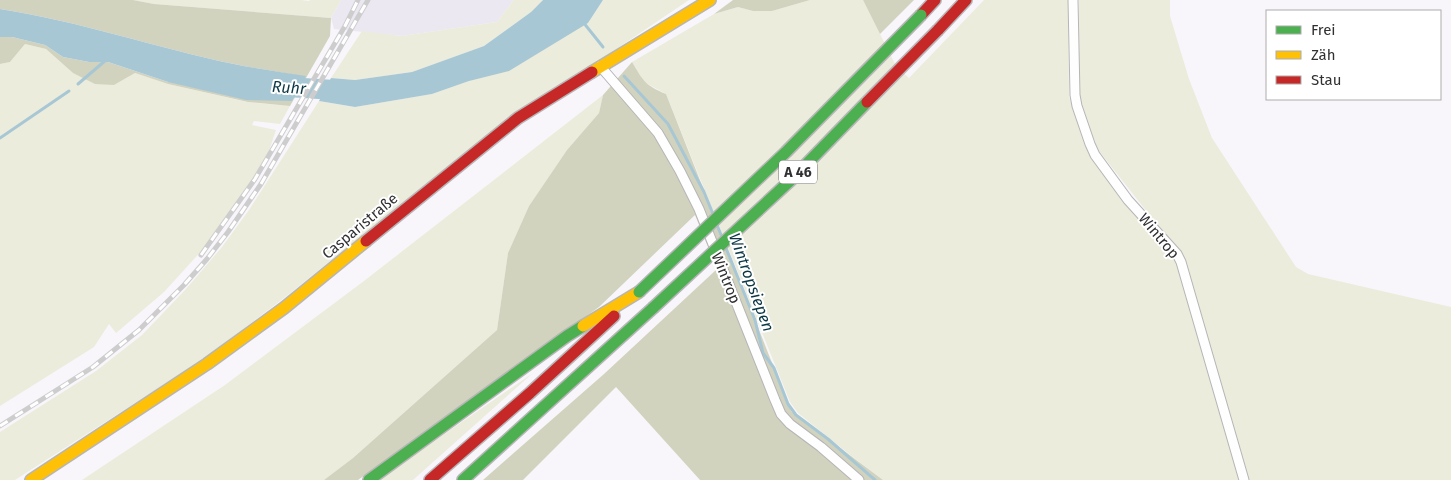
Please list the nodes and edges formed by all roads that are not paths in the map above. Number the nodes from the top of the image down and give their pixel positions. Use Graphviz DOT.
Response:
graph roads {
  1 [pos="710,0"];
  2 [pos="935,0"];
  3 [pos="966,0"];
  4 [pos="1073,0"];
  5 [pos="600,66"];
  6 [pos="639,292"];
  7 [pos="31,480"];
  8 [pos="369,480"];
  9 [pos="430,480"];
  10 [pos="463,480"];
  11 [pos="859,480"];
  12 [pos="1244,480"];
  1 -- 5 [label="main road, Casparistraße"];
  2 -- 6 [label="main road, A 46, bridge"];
  3 -- 10 [label="main road, A 46, bridge"];
  4 -- 12 [label="street, Wintrop"];
  5 -- 7 [label="main road, Casparistraße"];
  5 -- 11 [label="street, Wintrop"];
  6 -- 8 [label="main road"];
  6 -- 9 [label="main road, A 46"];
}
